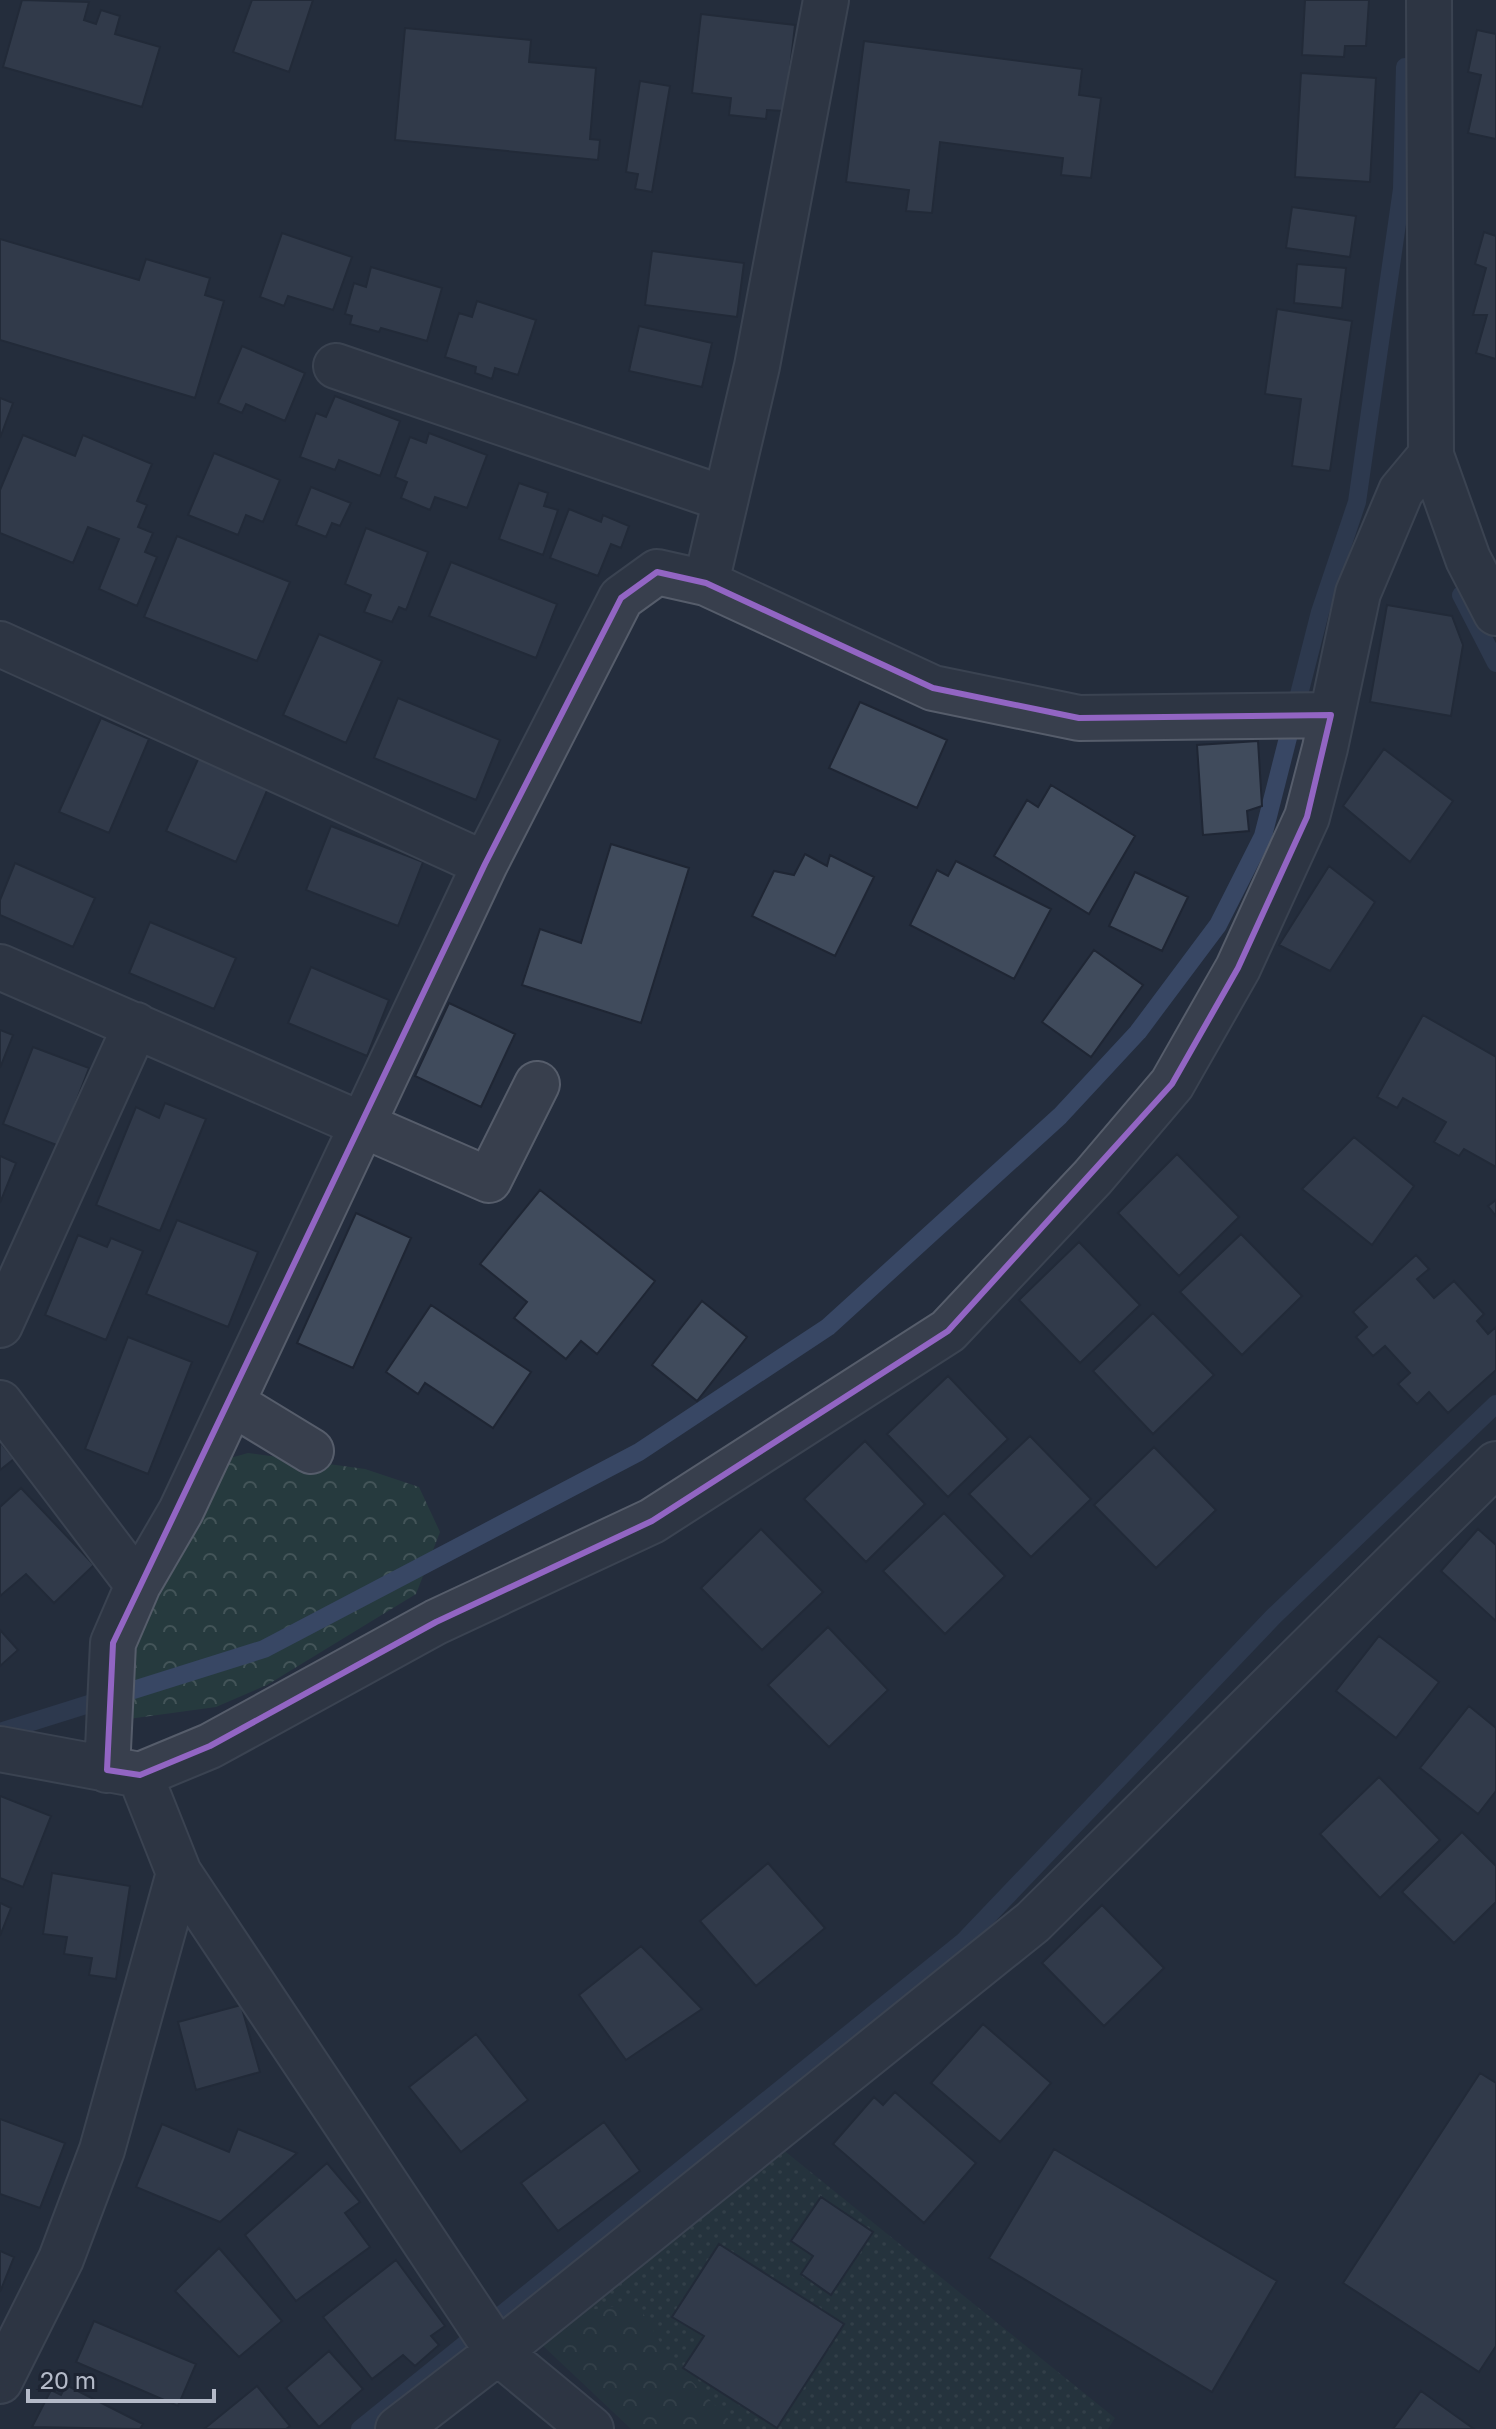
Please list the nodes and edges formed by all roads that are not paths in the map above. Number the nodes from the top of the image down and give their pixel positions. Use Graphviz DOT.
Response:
graph roads {
  1 [pos="826,0"];
  2 [pos="1429,0"];
  3 [pos="336,366"];
  4 [pos="1431,455"];
  5 [pos="725,499"];
  6 [pos="706,583"];
  7 [pos="1496,613"];
  8 [pos="0,644"];
  9 [pos="1331,715"];
  10 [pos="485,864"];
  11 [pos="0,967"];
  12 [pos="136,1025"];
  13 [pos="537,1084"];
  14 [pos="364,1124"];
  15 [pos="0,1325"];
  16 [pos="0,1403"];
  17 [pos="232,1403"];
  18 [pos="311,1451"];
  19 [pos="1496,1464"];
  20 [pos="138,1585"];
  21 [pos="0,1749"];
  22 [pos="124,1773"];
  23 [pos="179,1873"];
  24 [pos="498,2352"];
  25 [pos="0,2381"];
  26 [pos="398,2429"];
  27 [pos="591,2429"];
  1 -- 5 [label="street"];
  2 -- 4 [label="street"];
  3 -- 5 [label="street"];
  4 -- 7 [label="street"];
  4 -- 9 [label="street"];
  5 -- 6 [label="street"];
  6 -- 9 [label="street"];
  6 -- 10 [label="street"];
  8 -- 10 [label="street"];
  9 -- 22 [label="street"];
  10 -- 14 [label="street"];
  11 -- 12 [label="street"];
  12 -- 14 [label="street"];
  12 -- 15 [label="street"];
  13 -- 14 [label="street"];
  14 -- 17 [label="street"];
  16 -- 20 [label="street"];
  17 -- 18 [label="street"];
  17 -- 20 [label="street"];
  19 -- 24 [label="street"];
  20 -- 22 [label="street"];
  21 -- 22 [label="street"];
  22 -- 23 [label="street"];
  23 -- 24 [label="street"];
  23 -- 25 [label="street"];
  24 -- 26 [label="street"];
  24 -- 27 [label="street"];
}
